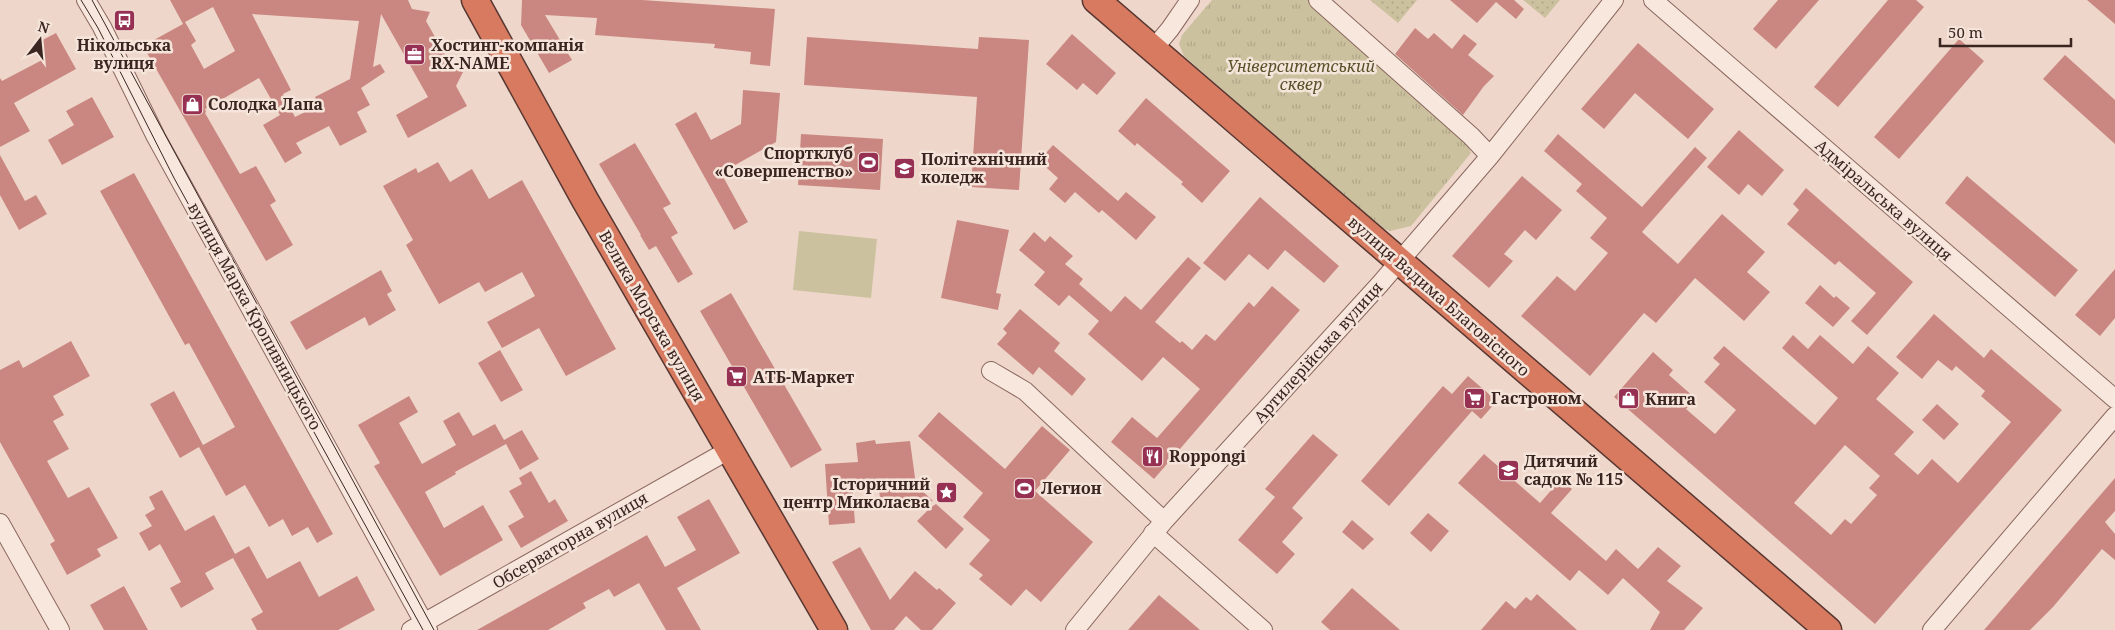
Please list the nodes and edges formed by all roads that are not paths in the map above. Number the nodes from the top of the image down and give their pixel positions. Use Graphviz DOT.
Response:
graph roads {
  1 [pos="86,0"];
  2 [pos="475,0"];
  3 [pos="1096,0"];
  4 [pos="1190,0"];
  5 [pos="1318,0"];
  6 [pos="1614,0"];
  7 [pos="1652,0"];
  8 [pos="1154,48"];
  9 [pos="1490,156"];
  10 [pos="1399,261"];
  11 [pos="991,371"];
  12 [pos="2115,399"];
  13 [pos="2115,416"];
  14 [pos="729,450"];
  15 [pos="0,523"];
  16 [pos="1158,527"];
  17 [pos="421,628"];
  18 [pos="60,630"];
  19 [pos="834,630"];
  20 [pos="1075,630"];
  21 [pos="1263,630"];
  22 [pos="1828,630"];
  23 [pos="1932,630"];
  1 -- 17 [label="street, вулиця Марка Кропивницького"];
  2 -- 14 [label="highway, Велика Морська вулиця"];
  3 -- 8 [label="highway, вулиця Вадима Благовісного"];
  4 -- 8 [label="street"];
  5 -- 9 [label="street"];
  6 -- 9 [label="street, Артилерійська вулиця"];
  7 -- 12 [label="street, Адміральська вулиця"];
  8 -- 10 [label="highway, вулиця Вадима Благовісного"];
  9 -- 10 [label="street, Артилерійська вулиця"];
  10 -- 16 [label="street, Артилерійська вулиця"];
  10 -- 22 [label="highway, вулиця Вадима Благовісного"];
  11 -- 16 [label="street"];
  13 -- 23 [label="street"];
  14 -- 17 [label="street, Обсерваторна вулиця"];
  14 -- 19 [label="highway, Велика Морська вулиця"];
  15 -- 18 [label="street"];
  16 -- 20 [label="street, Артилерійська вулиця"];
  16 -- 21 [label="street"];
}
